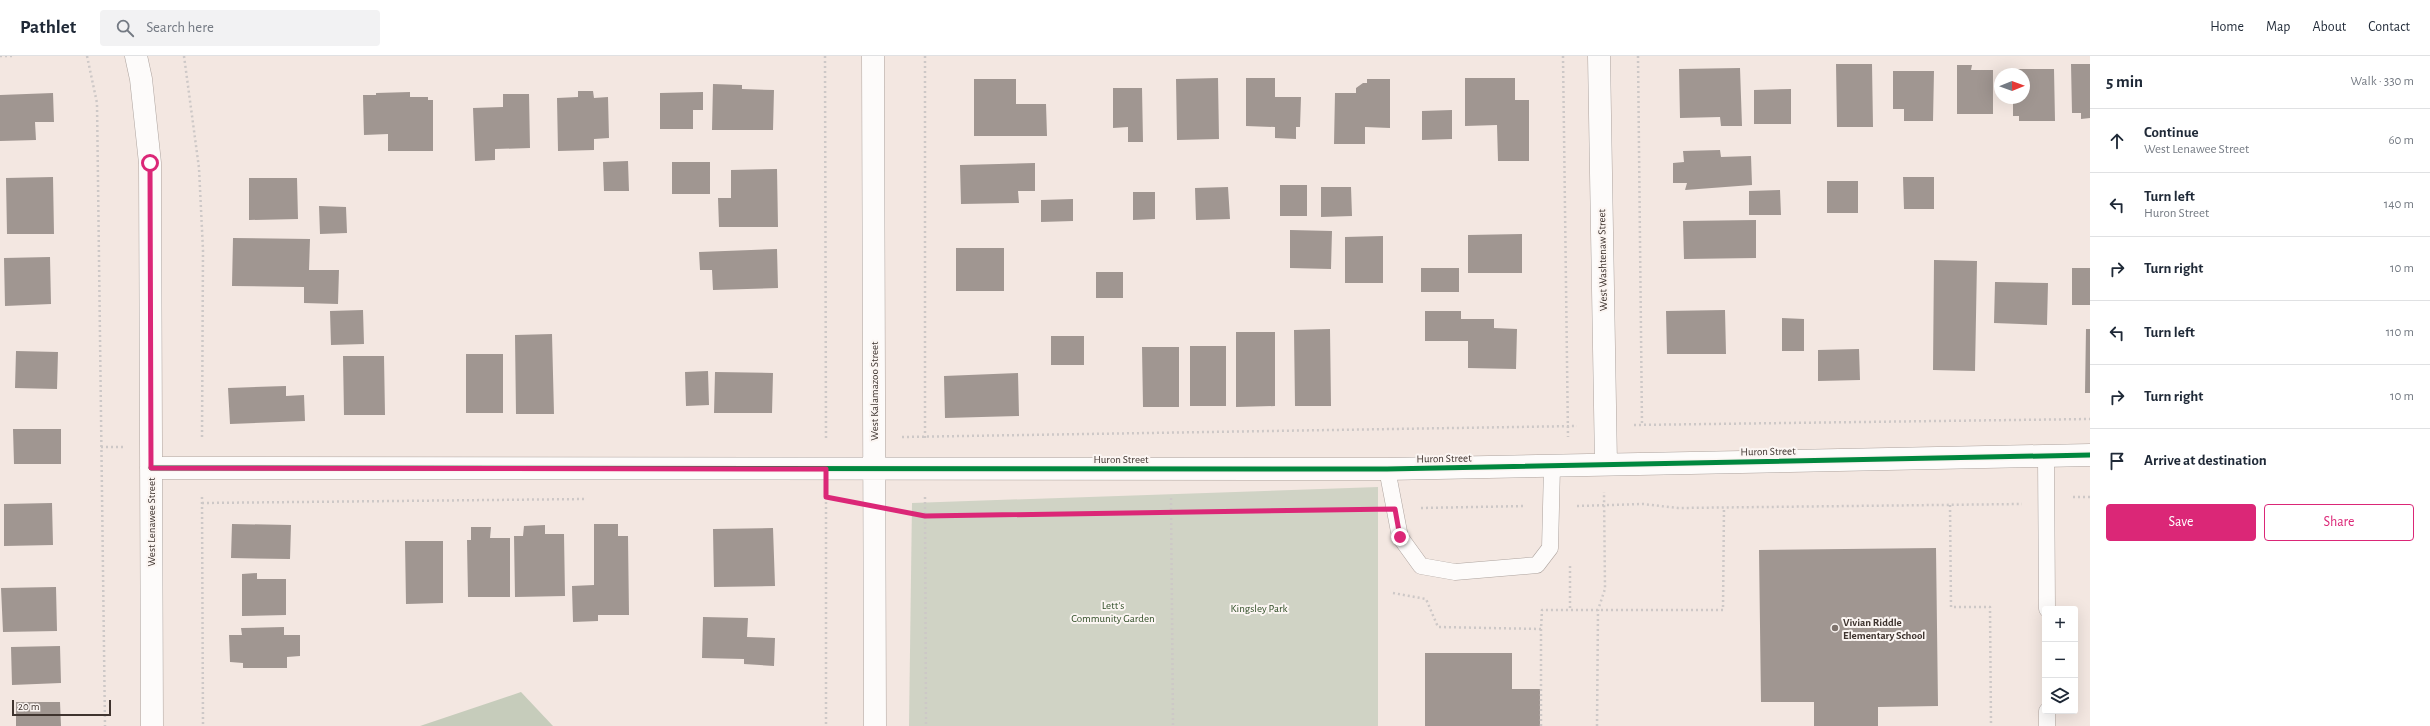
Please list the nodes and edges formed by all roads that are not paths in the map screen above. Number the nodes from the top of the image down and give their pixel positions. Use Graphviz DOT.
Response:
graph roads {
  1 [pos="136,56"];
  2 [pos="873,56"];
  3 [pos="1599,56"];
  4 [pos="2090,455"];
  5 [pos="2046,456"];
  6 [pos="1606,464"];
  7 [pos="1560,466"];
  8 [pos="151,468"];
  9 [pos="874,469"];
  10 [pos="1387,469"];
  11 [pos="2047,606"];
  12 [pos="2047,714"];
  13 [pos="152,726"];
  14 [pos="875,726"];
  15 [pos="2047,726"];
  1 -- 8 [label="street, West Lenawee Street"];
  2 -- 9 [label="street, West Kalamazoo Street"];
  3 -- 6 [label="street, West Washtenaw Street"];
  4 -- 5 [label="street, Huron Street"];
  5 -- 6 [label="street, Huron Street"];
  5 -- 11 [label="lane"];
  6 -- 7 [label="street, Huron Street"];
  7 -- 10 [label="street, Huron Street"];
  7 -- 10 [label="lane"];
  8 -- 9 [label="street, Huron Street"];
  8 -- 13 [label="street, West Lenawee Street"];
  9 -- 10 [label="street, Huron Street"];
  9 -- 14 [label="street, West Kalamazoo Street"];
  12 -- 15 [label="lane"];
}
